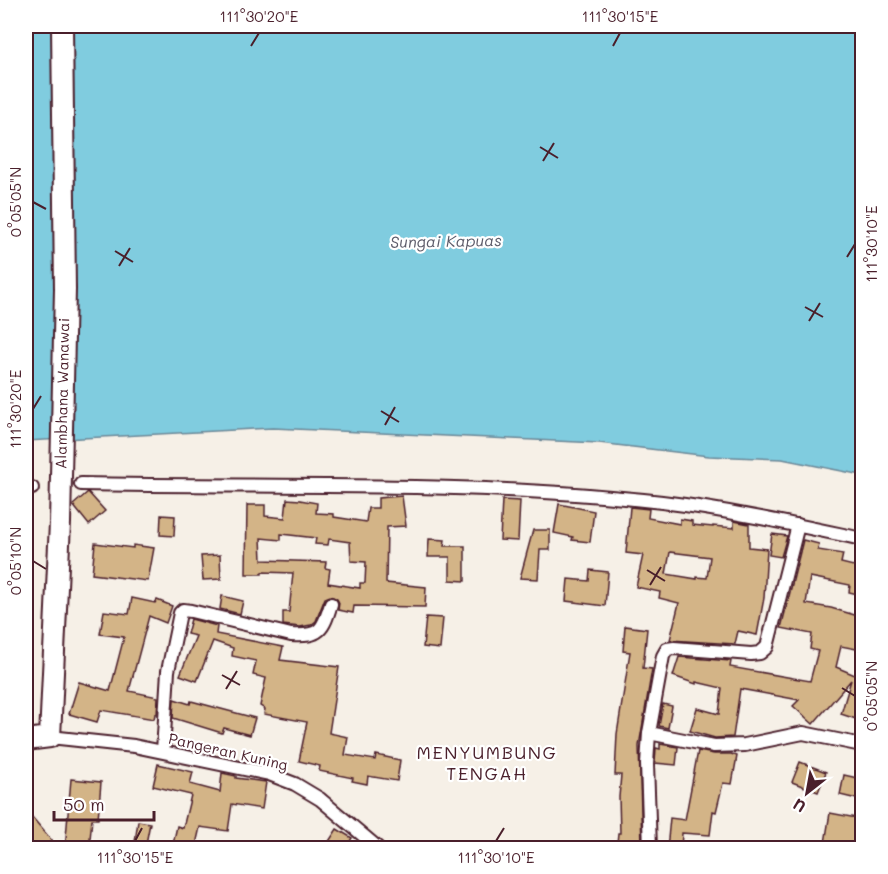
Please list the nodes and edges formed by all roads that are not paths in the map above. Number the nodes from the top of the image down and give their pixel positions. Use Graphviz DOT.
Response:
graph roads {
  1 [pos="62,26"];
  2 [pos="81,484"];
  3 [pos="798,525"];
  4 [pos="862,539"];
  5 [pos="331,604"];
  6 [pos="649,733"];
  7 [pos="50,737"];
  8 [pos="26,740"];
  9 [pos="862,745"];
  10 [pos="163,752"];
  11 [pos="378,849"];
  12 [pos="650,849"];
  1 -- 7 [label="main road, Alambhana Wanawai"];
  2 -- 3 [label="street"];
  3 -- 4 [label="street"];
  3 -- 6 [label="street"];
  5 -- 10 [label="street"];
  6 -- 9 [label="street"];
  6 -- 12 [label="street"];
  7 -- 8 [label="main road"];
  7 -- 10 [label="street, Pangeran Kuning"];
  10 -- 11 [label="street, Pangeran Kuning"];
}
